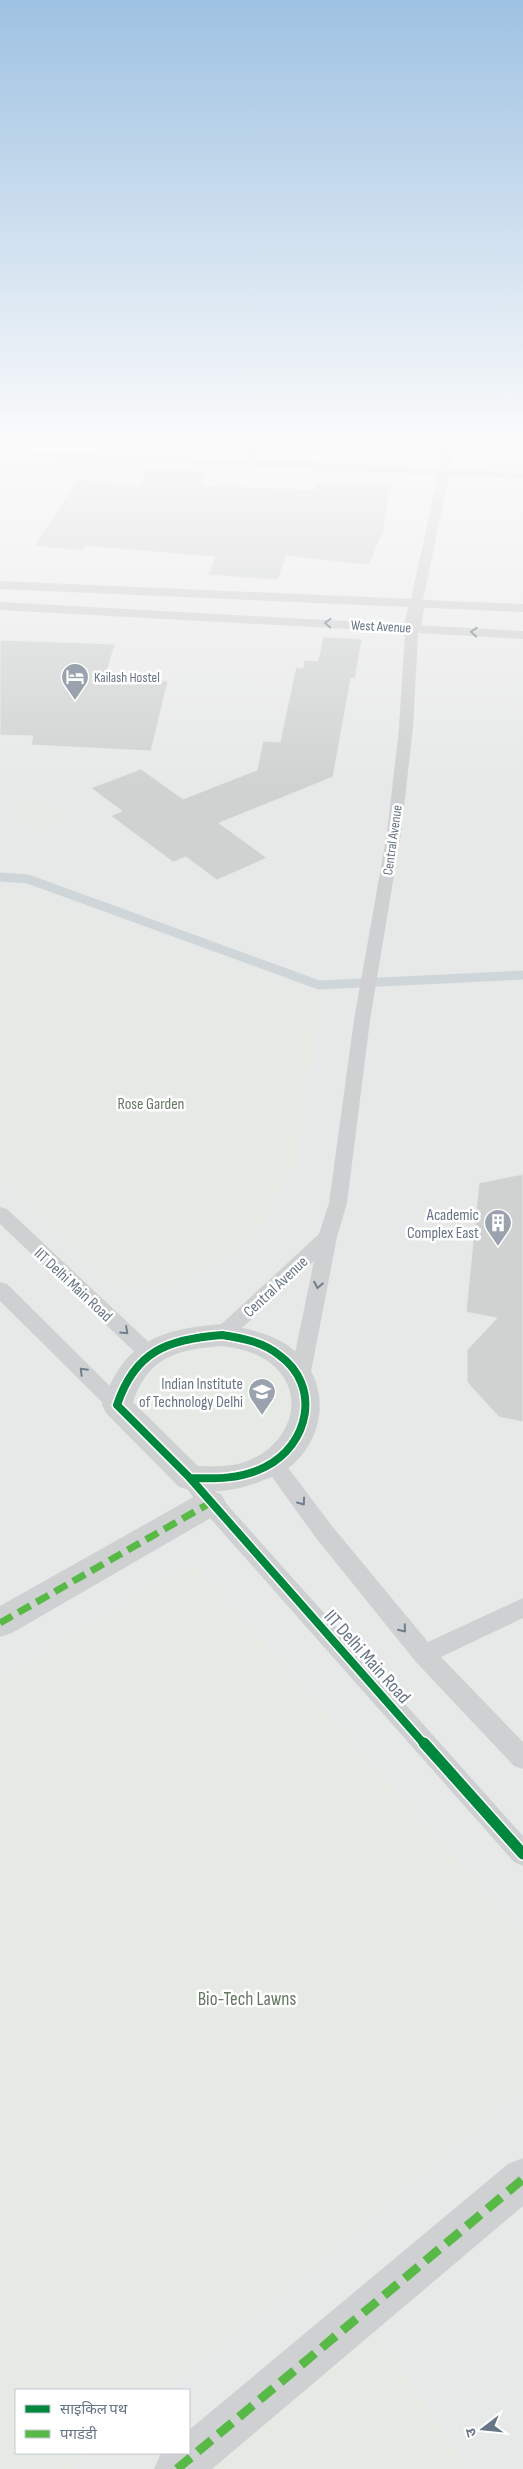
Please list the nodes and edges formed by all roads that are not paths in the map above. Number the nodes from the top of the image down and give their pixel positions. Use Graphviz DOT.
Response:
graph roads {
  1 [pos="426,557"];
  2 [pos="0,585"];
  3 [pos="416,603"];
  4 [pos="0,606"];
  5 [pos="523,608"];
  6 [pos="412,628"];
  7 [pos="523,635"];
  8 [pos="0,1214"];
  9 [pos="328,1237"];
  10 [pos="0,1289"];
  11 [pos="222,1335"];
  12 [pos="149,1354"];
  13 [pos="300,1377"];
  14 [pos="118,1405"];
  15 [pos="273,1463"];
  16 [pos="190,1478"];
  17 [pos="210,1503"];
  18 [pos="523,1607"];
  19 [pos="0,1623"];
  20 [pos="424,1655"];
  21 [pos="523,1758"];
  22 [pos="523,1854"];
  23 [pos="523,2179"];
  24 [pos="177,2469"];
  1 -- 3 [label="lane, Central Avenue"];
  2 -- 3 [label="lane, West Avenue"];
  3 -- 5 [label="lane, West Avenue"];
  3 -- 6 [label="street, Central Avenue"];
  6 -- 4 [label="lane, West Avenue, one-way"];
  7 -- 6 [label="lane, West Avenue, one-way"];
  6 -- 9 [label="lane, Central Avenue"];
  8 -- 12 [label="lane, IIT Delhi Main Road, one-way"];
  9 -- 11 [label="lane, Central Avenue"];
  9 -- 13 [label="lane, Central Avenue, one-way"];
  14 -- 10 [label="lane, one-way"];
  11 -- 12 [label="street"];
  11 -- 13 [label="street"];
  12 -- 14 [label="street"];
  13 -- 15 [label="street"];
  14 -- 16 [label="street"];
  15 -- 16 [label="street"];
  15 -- 20 [label="lane, one-way"];
  16 -- 17 [label="lane, IIT Delhi Main Road"];
  17 -- 19 [label="street"];
  17 -- 22 [label="lane, IIT Delhi Main Road"];
  18 -- 20 [label="lane"];
  20 -- 21 [label="lane"];
  23 -- 24 [label="street"];
}
